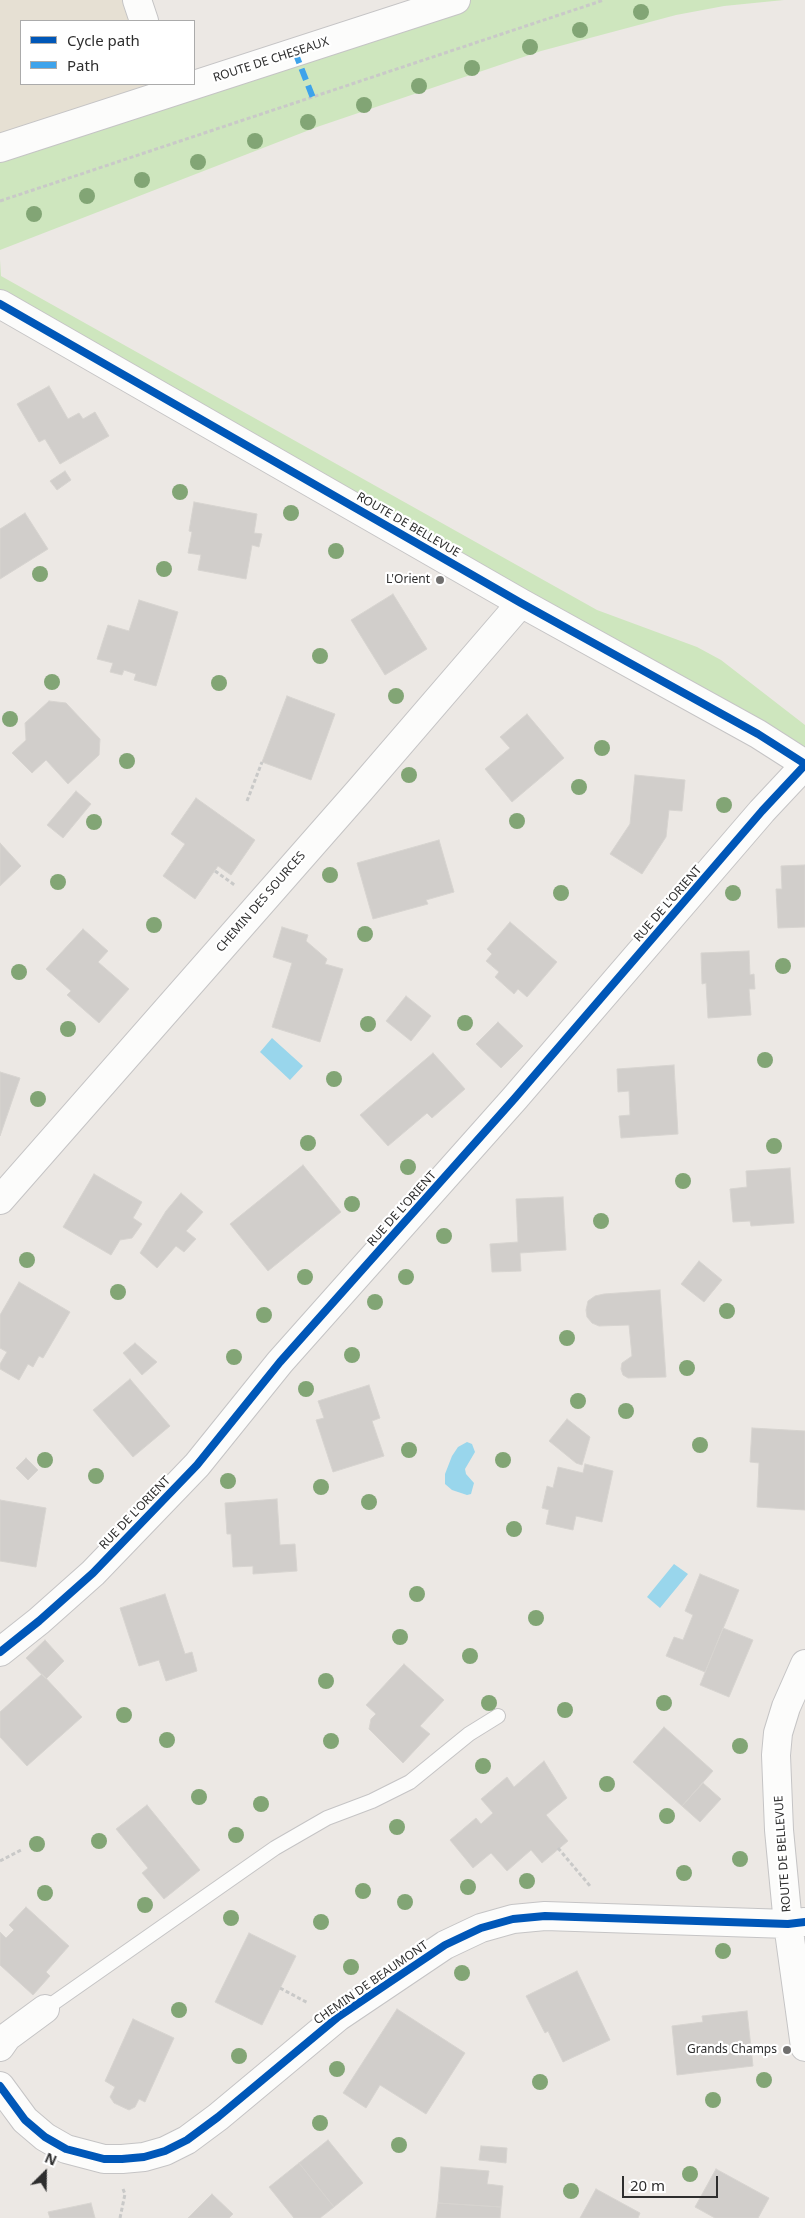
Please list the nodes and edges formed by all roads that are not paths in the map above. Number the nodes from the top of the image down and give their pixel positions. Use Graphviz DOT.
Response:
graph roads {
  1 [pos="137,0"];
  2 [pos="456,0"];
  3 [pos="144,20"];
  4 [pos="195,80"];
  5 [pos="180,85"];
  6 [pos="167,89"];
  7 [pos="0,148"];
  8 [pos="0,304"];
  9 [pos="521,603"];
  10 [pos="805,764"];
  11 [pos="0,1200"];
  12 [pos="0,1652"];
  13 [pos="805,1664"];
  14 [pos="498,1716"];
  15 [pos="797,1923"];
  16 [pos="45,2009"];
  17 [pos="0,2047"];
  18 [pos="805,2047"];
  19 [pos="0,2086"];
  1 -- 3 [label="street"];
  2 -- 4 [label="street, ROUTE DE CHESEAUX"];
  5 -- 6 [label="street, ROUTE DE CHESEAUX"];
  6 -- 7 [label="street, ROUTE DE CHESEAUX"];
  8 -- 9 [label="street, ROUTE DE BELLEVUE"];
  9 -- 10 [label="street, ROUTE DE BELLEVUE"];
  9 -- 11 [label="street, CHEMIN DES SOURCES"];
  10 -- 12 [label="street, RUE DE L'ORIENT"];
  13 -- 15 [label="street, ROUTE DE BELLEVUE"];
  14 -- 16 [label="lane"];
  15 -- 18 [label="street, ROUTE DE BELLEVUE"];
  15 -- 19 [label="street, CHEMIN DE BEAUMONT"];
  16 -- 17 [label="street"];
}
